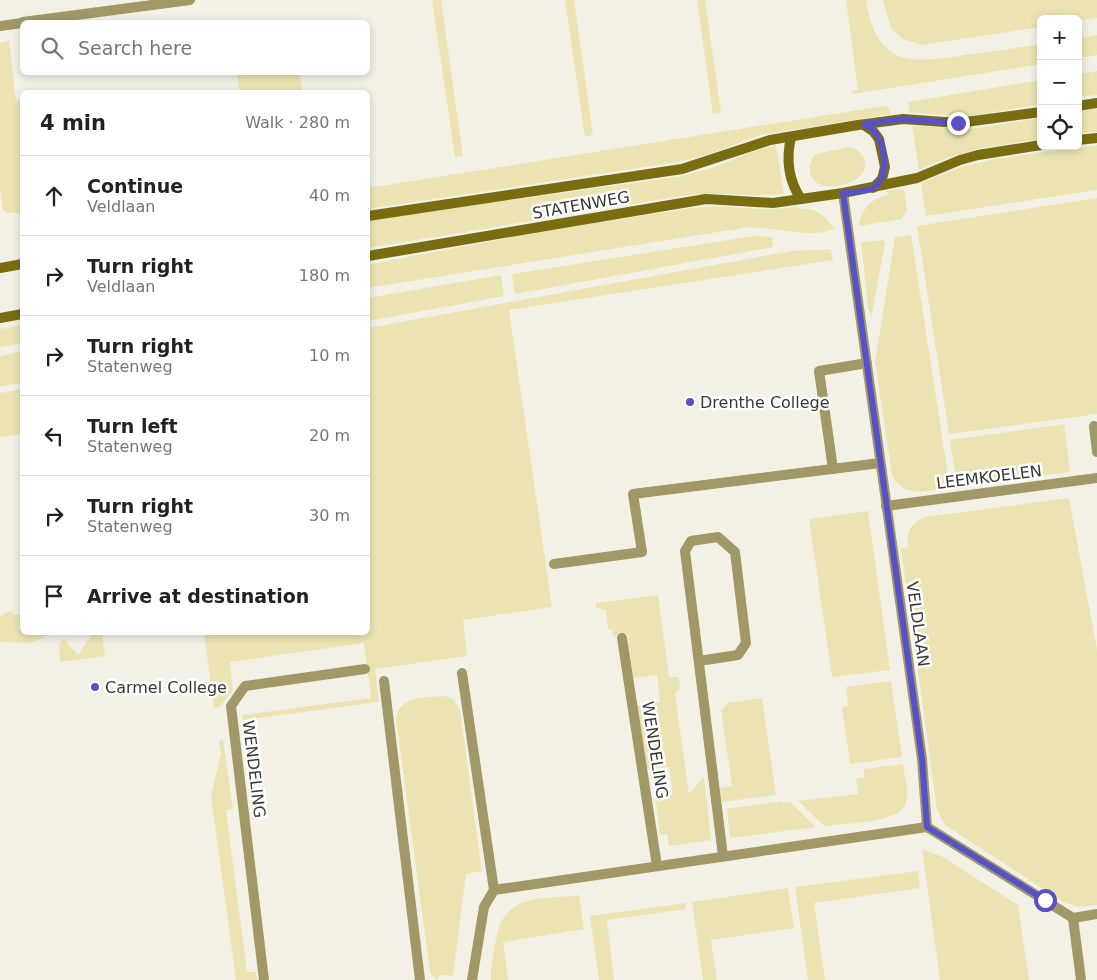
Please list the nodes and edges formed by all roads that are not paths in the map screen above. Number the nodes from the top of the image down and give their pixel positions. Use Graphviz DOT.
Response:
graph roads {
  1 [pos="190,0"];
  2 [pos="38,20"];
  3 [pos="20,23"];
  4 [pos="0,26"];
  5 [pos="1097,103"];
  6 [pos="1082,105"];
  7 [pos="1037,113"];
  8 [pos="864,124"];
  9 [pos="791,137"];
  10 [pos="1097,138"];
  11 [pos="1082,140"];
  12 [pos="1037,146"];
  13 [pos="873,188"];
  14 [pos="843,193"];
  15 [pos="801,199"];
  16 [pos="370,216"];
  17 [pos="370,256"];
  18 [pos="20,264"];
  19 [pos="0,268"];
  20 [pos="20,314"];
  21 [pos="0,316"];
  22 [pos="867,363"];
  23 [pos="1094,426"];
  24 [pos="1097,452"];
  25 [pos="880,464"];
  26 [pos="833,470"];
  27 [pos="1097,478"];
  28 [pos="886,506"];
  29 [pos="554,564"];
  30 [pos="622,638"];
  31 [pos="699,661"];
  32 [pos="364,669"];
  33 [pos="462,672"];
  34 [pos="384,681"];
  35 [pos="927,827"];
  36 [pos="723,856"];
  37 [pos="657,866"];
  38 [pos="494,890"];
  39 [pos="1097,914"];
  40 [pos="1073,918"];
  41 [pos="264,980"];
  42 [pos="420,980"];
  43 [pos="472,980"];
  44 [pos="1081,980"];
  1 -- 2 [label="street"];
  3 -- 4 [label="street"];
  5 -- 6 [label="street"];
  7 -- 8 [label="street, STATENWEG"];
  8 -- 9 [label="street, STATENWEG"];
  8 -- 13 [label="street"];
  9 -- 15 [label="street"];
  9 -- 16 [label="street, STATENWEG"];
  10 -- 11 [label="street"];
  12 -- 13 [label="street, STATENWEG"];
  13 -- 14 [label="street, STATENWEG"];
  14 -- 15 [label="street, STATENWEG"];
  14 -- 22 [label="street, VELDLAAN"];
  15 -- 17 [label="street, STATENWEG"];
  18 -- 19 [label="street"];
  20 -- 21 [label="street"];
  22 -- 25 [label="street, VELDLAAN"];
  22 -- 26 [label="street"];
  23 -- 24 [label="street"];
  25 -- 26 [label="street"];
  25 -- 28 [label="street, VELDLAAN"];
  26 -- 29 [label="street"];
  27 -- 28 [label="street, LEEMKOELEN"];
  28 -- 35 [label="street, VELDLAAN"];
  30 -- 37 [label="street, WENDELING"];
  31 -- 31 [label="street"];
  31 -- 36 [label="street"];
  32 -- 41 [label="street, WENDELING"];
  33 -- 38 [label="street"];
  34 -- 42 [label="street"];
  35 -- 36 [label="street"];
  35 -- 40 [label="street"];
  36 -- 37 [label="street"];
  37 -- 38 [label="street"];
  38 -- 43 [label="street"];
  39 -- 40 [label="street"];
  40 -- 44 [label="street"];
}
